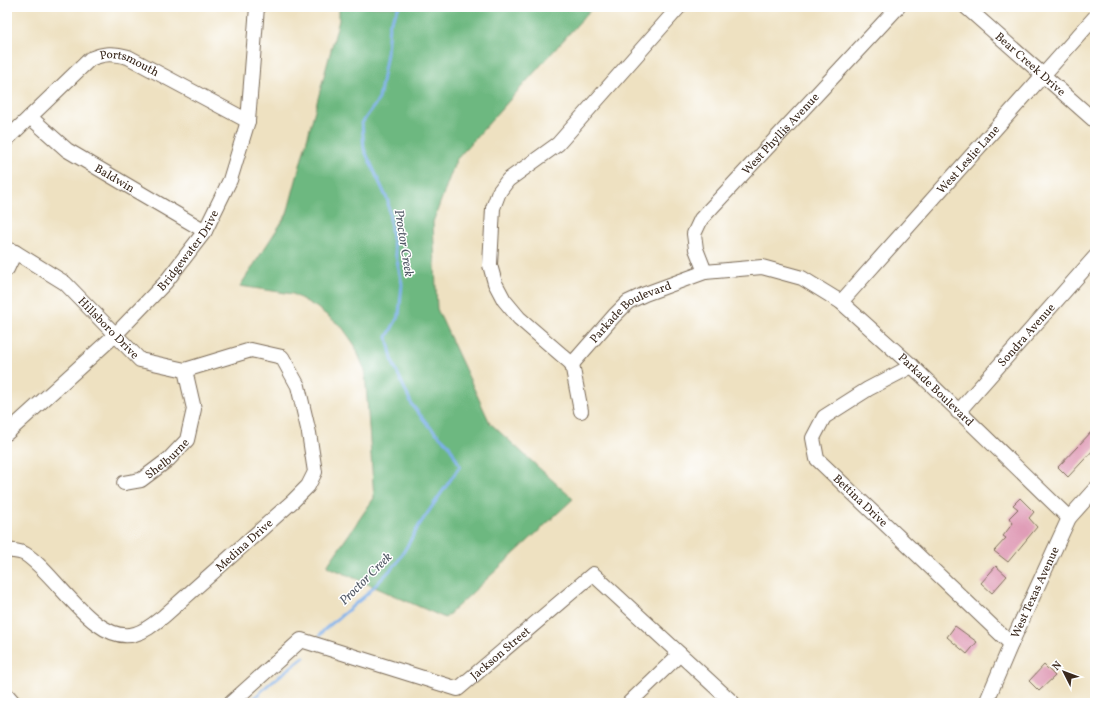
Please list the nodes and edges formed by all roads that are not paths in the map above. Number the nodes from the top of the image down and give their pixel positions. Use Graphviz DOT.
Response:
graph roads {
  1 [pos="257,7"];
  2 [pos="679,7"];
  3 [pos="898,7"];
  4 [pos="966,7"];
  5 [pos="1095,17"];
  6 [pos="1042,75"];
  7 [pos="30,117"];
  8 [pos="1095,121"];
  9 [pos="248,122"];
  10 [pos="7,139"];
  11 [pos="205,231"];
  12 [pos="11,251"];
  13 [pos="1095,257"];
  14 [pos="7,269"];
  15 [pos="705,272"];
  16 [pos="842,302"];
  17 [pos="114,335"];
  18 [pos="572,364"];
  19 [pos="912,366"];
  20 [pos="185,370"];
  21 [pos="298,386"];
  22 [pos="581,411"];
  23 [pos="958,412"];
  24 [pos="7,433"];
  25 [pos="124,483"];
  26 [pos="1095,489"];
  27 [pos="1069,518"];
  28 [pos="7,550"];
  29 [pos="1011,644"];
  30 [pos="680,654"];
  31 [pos="7,695"];
  32 [pos="14,703"];
  33 [pos="231,703"];
  34 [pos="629,703"];
  35 [pos="733,703"];
  36 [pos="986,703"];
  1 -- 9 [label="street, Bridgewater Drive"];
  2 -- 18 [label="street"];
  3 -- 15 [label="street, West Phyllis Avenue"];
  4 -- 6 [label="street, Bear Creek Drive"];
  5 -- 6 [label="street, West Leslie Lane"];
  6 -- 8 [label="street, Bear Creek Drive"];
  6 -- 16 [label="street, West Leslie Lane"];
  7 -- 9 [label="street, Portsmouth"];
  7 -- 10 [label="street, Portsmouth"];
  7 -- 11 [label="street, Baldwin"];
  9 -- 11 [label="street, Bridgewater Drive"];
  11 -- 17 [label="street, Bridgewater Drive"];
  12 -- 14 [label="street"];
  12 -- 17 [label="street, Hillsboro Drive"];
  13 -- 23 [label="street, Sondra Avenue"];
  15 -- 16 [label="street, Parkade Boulevard"];
  15 -- 18 [label="street, Parkade Boulevard"];
  16 -- 19 [label="street, Parkade Boulevard"];
  17 -- 20 [label="street, Hillsboro Drive"];
  17 -- 24 [label="street, Bridgewater Drive"];
  18 -- 22 [label="street"];
  19 -- 23 [label="street, Parkade Boulevard"];
  19 -- 29 [label="street, Bettina Drive"];
  20 -- 21 [label="street, Hillsboro Drive"];
  20 -- 25 [label="street, Shelburne"];
  21 -- 28 [label="street, Medina Drive"];
  23 -- 27 [label="street, Parkade Boulevard"];
  26 -- 27 [label="street, West Texas Avenue"];
  27 -- 29 [label="street, West Texas Avenue"];
  29 -- 36 [label="street, West Texas Avenue"];
  30 -- 33 [label="street, Jackson Street"];
  30 -- 34 [label="street"];
  30 -- 35 [label="street, Jackson Street"];
  31 -- 32 [label="street"];
}
